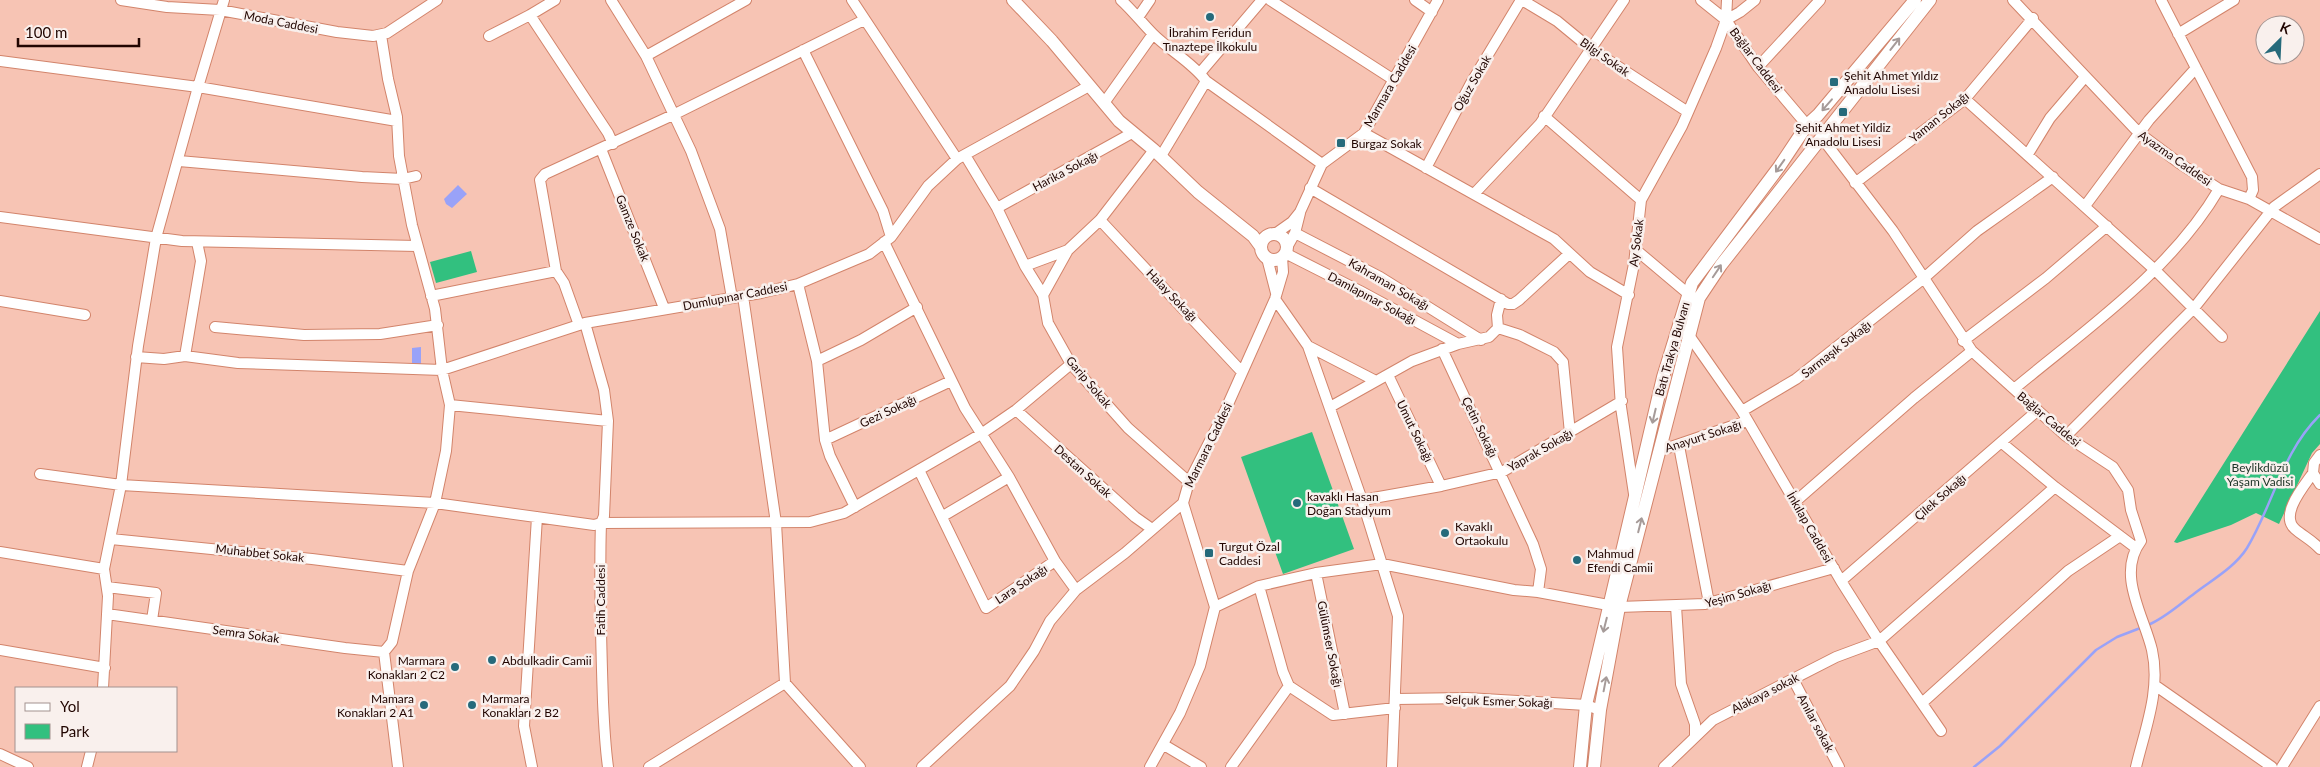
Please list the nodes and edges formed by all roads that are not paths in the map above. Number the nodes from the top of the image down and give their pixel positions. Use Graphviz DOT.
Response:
graph roads {
  1 [pos="121,0"];
  2 [pos="437,0"];
  3 [pos="555,0"];
  4 [pos="610,0"];
  5 [pos="746,0"];
  6 [pos="852,0"];
  7 [pos="1013,0"];
  8 [pos="1120,0"];
  9 [pos="1150,0"];
  10 [pos="1262,0"];
  11 [pos="1270,0"];
  12 [pos="1415,0"];
  13 [pos="1438,0"];
  14 [pos="1521,0"];
  15 [pos="1624,0"];
  16 [pos="1701,0"];
  17 [pos="1727,0"];
  18 [pos="1755,0"];
  19 [pos="1820,0"];
  20 [pos="1915,0"];
  21 [pos="1930,0"];
  22 [pos="2013,0"];
  23 [pos="2151,0"];
  24 [pos="2161,0"];
  25 [pos="2234,0"];
  26 [pos="222,5"];
  27 [pos="2168,11"];
  28 [pos="1432,12"];
  29 [pos="530,15"];
  30 [pos="1139,16"];
  31 [pos="2032,18"];
  32 [pos="864,20"];
  33 [pos="1726,20"];
  34 [pos="1153,34"];
  35 [pos="2178,34"];
  36 [pos="381,35"];
  37 [pos="489,36"];
  38 [pos="1591,49"];
  39 [pos="803,50"];
  40 [pos="646,56"];
  41 [pos="0,61"];
  42 [pos="1758,67"];
  43 [pos="2196,68"];
  44 [pos="1203,77"];
  45 [pos="2085,77"];
  46 [pos="1394,80"];
  47 [pos="198,86"];
  48 [pos="1089,86"];
  49 [pos="1965,99"];
  50 [pos="1104,103"];
  51 [pos="1688,112"];
  52 [pos="675,114"];
  53 [pos="1544,116"];
  54 [pos="397,121"];
  55 [pos="1807,125"];
  56 [pos="1132,133"];
  57 [pos="1364,133"];
  58 [pos="2139,133"];
  59 [pos="1822,138"];
  60 [pos="612,144"];
  61 [pos="601,148"];
  62 [pos="1158,153"];
  63 [pos="2028,154"];
  64 [pos="961,157"];
  65 [pos="179,161"];
  66 [pos="1322,164"];
  67 [pos="1426,168"];
  68 [pos="2320,174"];
  69 [pos="416,176"];
  70 [pos="2053,177"];
  71 [pos="403,179"];
  72 [pos="1855,183"];
  73 [pos="1310,188"];
  74 [pos="2219,188"];
  75 [pos="1474,194"];
  76 [pos="2248,199"];
  77 [pos="1641,200"];
  78 [pos="2085,206"];
  79 [pos="997,208"];
  80 [pos="1300,212"];
  81 [pos="2269,213"];
  82 [pos="0,217"];
  83 [pos="1100,220"];
  84 [pos="2107,226"];
  85 [pos="1295,234"];
  86 [pos="156,238"];
  87 [pos="888,239"];
  88 [pos="2320,239"];
  89 [pos="197,242"];
  90 [pos="1267,244"];
  91 [pos="417,246"];
  92 [pos="1636,249"];
  93 [pos="1068,250"];
  94 [pos="1285,253"];
  95 [pos="1568,254"];
  96 [pos="1025,266"];
  97 [pos="556,270"];
  98 [pos="2154,270"];
  99 [pos="1924,278"];
  100 [pos="798,284"];
  101 [pos="1043,295"];
  102 [pos="1628,295"];
  103 [pos="431,296"];
  104 [pos="1275,296"];
  105 [pos="738,297"];
  106 [pos="1693,298"];
  107 [pos="1501,299"];
  108 [pos="0,301"];
  109 [pos="917,307"];
  110 [pos="664,308"];
  111 [pos="2194,308"];
  112 [pos="85,315"];
  113 [pos="582,324"];
  114 [pos="1678,324"];
  115 [pos="438,325"];
  116 [pos="215,327"];
  117 [pos="1498,328"];
  118 [pos="1690,333"];
  119 [pos="2222,337"];
  120 [pos="1481,340"];
  121 [pos="1963,341"];
  122 [pos="1458,344"];
  123 [pos="1308,346"];
  124 [pos="1442,349"];
  125 [pos="1972,352"];
  126 [pos="186,356"];
  127 [pos="136,357"];
  128 [pos="817,361"];
  129 [pos="1071,364"];
  130 [pos="442,370"];
  131 [pos="1242,372"];
  132 [pos="1388,375"];
  133 [pos="1374,380"];
  134 [pos="952,381"];
  135 [pos="2014,389"];
  136 [pos="1622,401"];
  137 [pos="450,405"];
  138 [pos="1330,407"];
  139 [pos="1016,410"];
  140 [pos="1742,411"];
  141 [pos="2037,411"];
  142 [pos="608,421"];
  143 [pos="1747,422"];
  144 [pos="1570,433"];
  145 [pos="981,434"];
  146 [pos="2066,436"];
  147 [pos="825,440"];
  148 [pos="2002,442"];
  149 [pos="1679,446"];
  150 [pos="1659,451"];
  151 [pos="2320,455"];
  152 [pos="919,470"];
  153 [pos="1502,472"];
  154 [pos="2312,473"];
  155 [pos="40,474"];
  156 [pos="1009,477"];
  157 [pos="1189,482"];
  158 [pos="2320,484"];
  159 [pos="121,485"];
  160 [pos="1441,486"];
  161 [pos="2054,487"];
  162 [pos="1362,500"];
  163 [pos="1796,502"];
  164 [pos="435,503"];
  165 [pos="1183,503"];
  166 [pos="1635,503"];
  167 [pos="856,507"];
  168 [pos="943,516"];
  169 [pos="537,517"];
  170 [pos="601,523"];
  171 [pos="776,523"];
  172 [pos="1152,528"];
  173 [pos="2120,536"];
  174 [pos="111,539"];
  175 [pos="2136,548"];
  176 [pos="2320,549"];
  177 [pos="0,552"];
  178 [pos="1055,561"];
  179 [pos="1382,564"];
  180 [pos="1834,568"];
  181 [pos="104,569"];
  182 [pos="408,571"];
  183 [pos="1316,573"];
  184 [pos="1841,581"];
  185 [pos="1259,586"];
  186 [pos="107,587"];
  187 [pos="1076,590"];
  188 [pos="1538,592"];
  189 [pos="1709,603"];
  190 [pos="1615,606"];
  191 [pos="1676,606"];
  192 [pos="1215,607"];
  193 [pos="107,614"];
  194 [pos="152,620"];
  195 [pos="1879,641"];
  196 [pos="0,650"];
  197 [pos="384,652"];
  198 [pos="105,668"];
  199 [pos="1793,679"];
  200 [pos="785,684"];
  201 [pos="1290,686"];
  202 [pos="2156,686"];
  203 [pos="103,687"];
  204 [pos="1922,703"];
  205 [pos="1396,704"];
  206 [pos="1586,705"];
  207 [pos="2320,706"];
  208 [pos="1600,710"];
  209 [pos="1345,714"];
  210 [pos="1941,731"];
  211 [pos="1695,735"];
  212 [pos="1164,745"];
  213 [pos="92,752"];
  214 [pos="0,754"];
  215 [pos="28,767"];
  216 [pos="87,767"];
  217 [pos="398,767"];
  218 [pos="532,767"];
  219 [pos="608,767"];
  220 [pos="649,767"];
  221 [pos="860,767"];
  222 [pos="922,767"];
  223 [pos="1150,767"];
  224 [pos="1201,767"];
  225 [pos="1231,767"];
  226 [pos="1392,767"];
  227 [pos="1580,767"];
  228 [pos="1594,767"];
  229 [pos="1664,767"];
  230 [pos="1839,767"];
  231 [pos="2136,767"];
  232 [pos="2272,767"];
  233 [pos="2282,767"];
  1 -- 26 [label="street, Moda Caddesi"];
  2 -- 36 [label="street"];
  3 -- 29 [label="street"];
  4 -- 40 [label="street"];
  5 -- 40 [label="street"];
  6 -- 32 [label="street, Garip Sokak"];
  7 -- 48 [label="main road"];
  8 -- 30 [label="street"];
  9 -- 30 [label="street"];
  10 -- 44 [label="street"];
  11 -- 46 [label="street"];
  12 -- 28 [label="street"];
  13 -- 28 [label="street, Marmara Caddesi"];
  14 -- 38 [label="street, Bilgi Sokak"];
  14 -- 67 [label="street, Oğuz Sokak"];
  15 -- 38 [label="street"];
  16 -- 33 [label="street, Bağlar Caddesi"];
  17 -- 33 [label="street, Ay Sokak"];
  18 -- 33 [label="street"];
  19 -- 42 [label="street"];
  20 -- 55 [label="main road, Batı Trakya Bulvarı, one-way"];
  59 -- 21 [label="main road, Batı Trakya Bulvarı, one-way"];
  22 -- 31 [label="street, Ayazma Caddesi"];
  23 -- 27 [label="street"];
  24 -- 27 [label="street"];
  25 -- 35 [label="street"];
  26 -- 36 [label="street, Moda Caddesi"];
  26 -- 47 [label="street"];
  27 -- 35 [label="street"];
  28 -- 46 [label="street, Marmara Caddesi"];
  29 -- 37 [label="street"];
  29 -- 60 [label="street"];
  30 -- 34 [label="street"];
  31 -- 45 [label="street, Ayazma Caddesi"];
  31 -- 49 [label="street, Yaman Sokağı"];
  32 -- 39 [label="street"];
  32 -- 64 [label="street, Garip Sokak"];
  33 -- 42 [label="street, Bağlar Caddesi"];
  33 -- 51 [label="street, Ay Sokak"];
  34 -- 44 [label="street"];
  34 -- 50 [label="street"];
  35 -- 43 [label="street"];
  36 -- 54 [label="street"];
  38 -- 51 [label="street, Bilgi Sokak"];
  38 -- 53 [label="street"];
  39 -- 52 [label="street"];
  39 -- 87 [label="street"];
  40 -- 52 [label="street"];
  41 -- 47 [label="street"];
  42 -- 55 [label="street, Bağlar Caddesi"];
  43 -- 58 [label="street"];
  43 -- 76 [label="street"];
  44 -- 62 [label="street"];
  44 -- 66 [label="street"];
  45 -- 58 [label="street, Ayazma Caddesi"];
  45 -- 63 [label="street"];
  46 -- 57 [label="street, Marmara Caddesi"];
  47 -- 54 [label="street"];
  47 -- 65 [label="street"];
  48 -- 50 [label="main road"];
  48 -- 64 [label="street, Dumlupınar Caddesi"];
  49 -- 63 [label="street"];
  49 -- 72 [label="street, Yaman Sokağı"];
  50 -- 56 [label="main road"];
  51 -- 77 [label="street, Ay Sokak"];
  52 -- 60 [label="street"];
  52 -- 105 [label="street"];
  53 -- 75 [label="street"];
  53 -- 77 [label="street"];
  54 -- 71 [label="street"];
  55 -- 59 [label="main road"];
  55 -- 106 [label="main road, Batı Trakya Bulvarı, one-way"];
  56 -- 62 [label="main road"];
  56 -- 79 [label="street, Harika Sokağı"];
  57 -- 66 [label="street, Marmara Caddesi"];
  57 -- 67 [label="street"];
  58 -- 74 [label="street, Ayazma Caddesi"];
  58 -- 78 [label="street"];
  59 -- 72 [label="street, Bağlar Caddesi"];
  106 -- 59 [label="main road, Batı Trakya Bulvarı, one-way"];
  60 -- 61 [label="street"];
  61 -- 97 [label="street, Fatih Caddesi"];
  61 -- 110 [label="street, Gamze Sokak"];
  62 -- 83 [label="street"];
  62 -- 90 [label="main road"];
  63 -- 70 [label="street"];
  64 -- 79 [label="street, Garip Sokak"];
  64 -- 87 [label="street, Dumlupınar Caddesi"];
  65 -- 71 [label="street"];
  65 -- 86 [label="street"];
  66 -- 73 [label="street, Marmara Caddesi"];
  67 -- 75 [label="street"];
  68 -- 81 [label="street"];
  69 -- 71 [label="street"];
  70 -- 78 [label="street"];
  70 -- 99 [label="street, Sarmaşık Sokağı"];
  71 -- 91 [label="street"];
  72 -- 99 [label="street, Bağlar Caddesi"];
  73 -- 80 [label="street, Marmara Caddesi"];
  73 -- 107 [label="street"];
  74 -- 76 [label="street, Ayazma Caddesi"];
  74 -- 98 [label="street"];
  75 -- 95 [label="street"];
  76 -- 81 [label="street, Ayazma Caddesi"];
  77 -- 92 [label="street, Ay Sokak"];
  78 -- 84 [label="street"];
  79 -- 96 [label="street, Garip Sokak"];
  80 -- 85 [label="street, Marmara Caddesi"];
  80 -- 90 [label="street, Marmara Caddesi"];
  81 -- 88 [label="street, Ayazma Caddesi"];
  81 -- 111 [label="street"];
  82 -- 86 [label="street"];
  83 -- 93 [label="street"];
  83 -- 131 [label="street, Halay Sokağı"];
  84 -- 98 [label="street"];
  84 -- 121 [label="street"];
  85 -- 94 [label="street, Marmara Caddesi"];
  85 -- 120 [label="street, Kahraman Sokağı"];
  86 -- 89 [label="street"];
  86 -- 127 [label="street"];
  87 -- 100 [label="street, Dumlupınar Caddesi"];
  87 -- 109 [label="street"];
  89 -- 91 [label="street"];
  89 -- 126 [label="street"];
  90 -- 94 [label="main road"];
  90 -- 94 [label="main road"];
  90 -- 104 [label="street"];
  91 -- 103 [label="street"];
  92 -- 102 [label="street, Ay Sokak"];
  92 -- 106 [label="street"];
  93 -- 96 [label="street"];
  93 -- 101 [label="street"];
  94 -- 104 [label="street, Marmara Caddesi"];
  94 -- 122 [label="street, Damlapınar Sokağı"];
  95 -- 102 [label="street"];
  95 -- 107 [label="street"];
  96 -- 101 [label="street, Garip Sokak"];
  97 -- 103 [label="street"];
  97 -- 113 [label="street, Fatih Caddesi"];
  98 -- 111 [label="street"];
  98 -- 135 [label="street"];
  99 -- 121 [label="street, Bağlar Caddesi"];
  99 -- 140 [label="street, Sarmaşık Sokağı"];
  100 -- 105 [label="street, Dumlupınar Caddesi"];
  100 -- 128 [label="street"];
  101 -- 129 [label="street, Garip Sokak"];
  102 -- 136 [label="street, Ay Sokak"];
  103 -- 115 [label="street"];
  104 -- 123 [label="street"];
  104 -- 131 [label="street, Marmara Caddesi"];
  105 -- 110 [label="street, Dumlupınar Caddesi"];
  105 -- 171 [label="street"];
  106 -- 114 [label="main road, Batı Trakya Bulvarı"];
  106 -- 118 [label="main road, Batı Trakya Bulvarı"];
  107 -- 117 [label="street"];
  108 -- 112 [label="street"];
  109 -- 128 [label="street"];
  109 -- 134 [label="street"];
  110 -- 113 [label="street, Dumlupınar Caddesi"];
  111 -- 119 [label="street"];
  111 -- 146 [label="street"];
  113 -- 130 [label="street, Dumlupınar Caddesi"];
  113 -- 142 [label="street, Fatih Caddesi"];
  114 -- 118 [label="street, İnkılap Caddesi"];
  114 -- 166 [label="main road, Batı Trakya Bulvarı, one-way"];
  115 -- 116 [label="street"];
  115 -- 130 [label="street"];
  117 -- 120 [label="street"];
  117 -- 144 [label="street"];
  118 -- 140 [label="street, İnkılap Caddesi"];
  118 -- 150 [label="main road, Batı Trakya Bulvarı"];
  120 -- 122 [label="street"];
  121 -- 125 [label="street, Bağlar Caddesi"];
  122 -- 124 [label="street"];
  123 -- 133 [label="street"];
  123 -- 138 [label="street"];
  124 -- 132 [label="street"];
  124 -- 153 [label="street, Çetin Sokağı"];
  125 -- 135 [label="street, Bağlar Caddesi"];
  125 -- 163 [label="street"];
  126 -- 127 [label="street"];
  126 -- 130 [label="street"];
  127 -- 159 [label="street"];
  128 -- 147 [label="street"];
  129 -- 139 [label="street"];
  129 -- 157 [label="street, Garip Sokak"];
  130 -- 137 [label="street"];
  131 -- 157 [label="street, Marmara Caddesi"];
  132 -- 133 [label="street"];
  132 -- 160 [label="street, Umut Sokağı"];
  133 -- 138 [label="street"];
  134 -- 145 [label="street"];
  134 -- 147 [label="street, Gezi Sokağı"];
  135 -- 141 [label="street, Bağlar Caddesi"];
  136 -- 144 [label="street, Yaprak Sokağı"];
  136 -- 166 [label="street, Ay Sokak"];
  137 -- 142 [label="street"];
  137 -- 164 [label="street"];
  138 -- 162 [label="street"];
  139 -- 145 [label="street"];
  139 -- 172 [label="street, Destan Sokak"];
  140 -- 143 [label="street, İnkılap Caddesi"];
  141 -- 146 [label="street, Bağlar Caddesi"];
  141 -- 148 [label="street, Çilek Sokağı"];
  142 -- 170 [label="street, Fatih Caddesi"];
  143 -- 149 [label="street, Anayurt Sokağı"];
  143 -- 163 [label="street, İnkılap Caddesi"];
  144 -- 153 [label="street, Yaprak Sokağı"];
  145 -- 152 [label="street"];
  145 -- 156 [label="street"];
  146 -- 175 [label="street, Bağlar Caddesi"];
  147 -- 167 [label="street"];
  148 -- 161 [label="street"];
  148 -- 184 [label="street, Çilek Sokağı"];
  149 -- 150 [label="street, Anayurt Sokağı"];
  149 -- 189 [label="street"];
  190 -- 150 [label="main road, Batı Trakya Bulvarı, one-way"];
  151 -- 154 [label="street"];
  152 -- 167 [label="street"];
  152 -- 168 [label="street"];
  153 -- 160 [label="street, Yaprak Sokağı"];
  153 -- 188 [label="street, Çetin Sokağı"];
  154 -- 158 [label="street"];
  154 -- 176 [label="street"];
  155 -- 159 [label="street"];
  156 -- 168 [label="street"];
  156 -- 178 [label="street"];
  157 -- 165 [label="street, Marmara Caddesi"];
  159 -- 164 [label="street"];
  159 -- 174 [label="street"];
  160 -- 162 [label="street, Yaprak Sokağı"];
  161 -- 173 [label="street"];
  161 -- 195 [label="street"];
  162 -- 179 [label="street"];
  163 -- 180 [label="street, İnkılap Caddesi"];
  164 -- 169 [label="street"];
  164 -- 182 [label="street"];
  165 -- 172 [label="street"];
  165 -- 192 [label="street, Marmara Caddesi"];
  166 -- 190 [label="main road, Batı Trakya Bulvarı"];
  167 -- 171 [label="street"];
  168 -- 178 [label="street, Lara Sokağı"];
  169 -- 170 [label="street"];
  169 -- 218 [label="street"];
  170 -- 171 [label="street"];
  170 -- 219 [label="street, Fatih Caddesi"];
  171 -- 200 [label="street"];
  172 -- 187 [label="street"];
  173 -- 175 [label="street"];
  173 -- 204 [label="street"];
  174 -- 181 [label="street"];
  174 -- 182 [label="street, Muhabbet Sokak"];
  175 -- 202 [label="street, Bağlar Caddesi"];
  177 -- 181 [label="street"];
  178 -- 187 [label="street"];
  179 -- 183 [label="street, Yeşim Sokağı"];
  179 -- 188 [label="street, Yeşim Sokağı"];
  179 -- 205 [label="street"];
  180 -- 184 [label="street, İnkılap Caddesi"];
  180 -- 189 [label="street, Yeşim Sokağı"];
  181 -- 186 [label="street"];
  182 -- 197 [label="street"];
  183 -- 185 [label="street, Yeşim Sokağı"];
  183 -- 209 [label="street, Gülümser Sokağı"];
  184 -- 195 [label="street, İnkılap Caddesi"];
  185 -- 192 [label="street, Yeşim Sokağı"];
  185 -- 201 [label="street"];
  186 -- 193 [label="street"];
  186 -- 194 [label="street"];
  187 -- 222 [label="street"];
  188 -- 190 [label="street, Yeşim Sokağı"];
  189 -- 191 [label="street, Yeşim Sokağı"];
  190 -- 191 [label="street, Yeşim Sokağı"];
  190 -- 206 [label="main road, Batı Trakya Bulvarı, one-way"];
  208 -- 190 [label="main road, Batı Trakya Bulvarı, one-way"];
  191 -- 211 [label="street"];
  192 -- 212 [label="street"];
  193 -- 194 [label="street, Semra Sokak"];
  193 -- 198 [label="street"];
  194 -- 197 [label="street, Semra Sokak"];
  195 -- 199 [label="street, Alakaya sokak"];
  195 -- 204 [label="street, İnkılap Caddesi"];
  196 -- 198 [label="street"];
  197 -- 217 [label="street"];
  198 -- 203 [label="street"];
  199 -- 211 [label="street, Alakaya sokak"];
  199 -- 230 [label="street, Anılar sokak"];
  200 -- 220 [label="street"];
  200 -- 221 [label="street"];
  201 -- 209 [label="street"];
  201 -- 225 [label="street"];
  202 -- 231 [label="street, Bağlar Caddesi"];
  202 -- 232 [label="street"];
  204 -- 210 [label="street, İnkılap Caddesi"];
  205 -- 206 [label="street, Selçuk Esmer Sokağı"];
  205 -- 209 [label="street, Selçuk Esmer Sokağı"];
  205 -- 226 [label="street"];
  206 -- 208 [label="street, Selçuk Esmer Sokağı"];
  206 -- 227 [label="main road, Batı Trakya Bulvarı"];
  207 -- 233 [label="street"];
  208 -- 228 [label="main road, Batı Trakya Bulvarı"];
  211 -- 229 [label="street, Alakaya sokak"];
  212 -- 223 [label="street"];
  212 -- 224 [label="street"];
  213 -- 216 [label="street"];
  214 -- 215 [label="street"];
}
